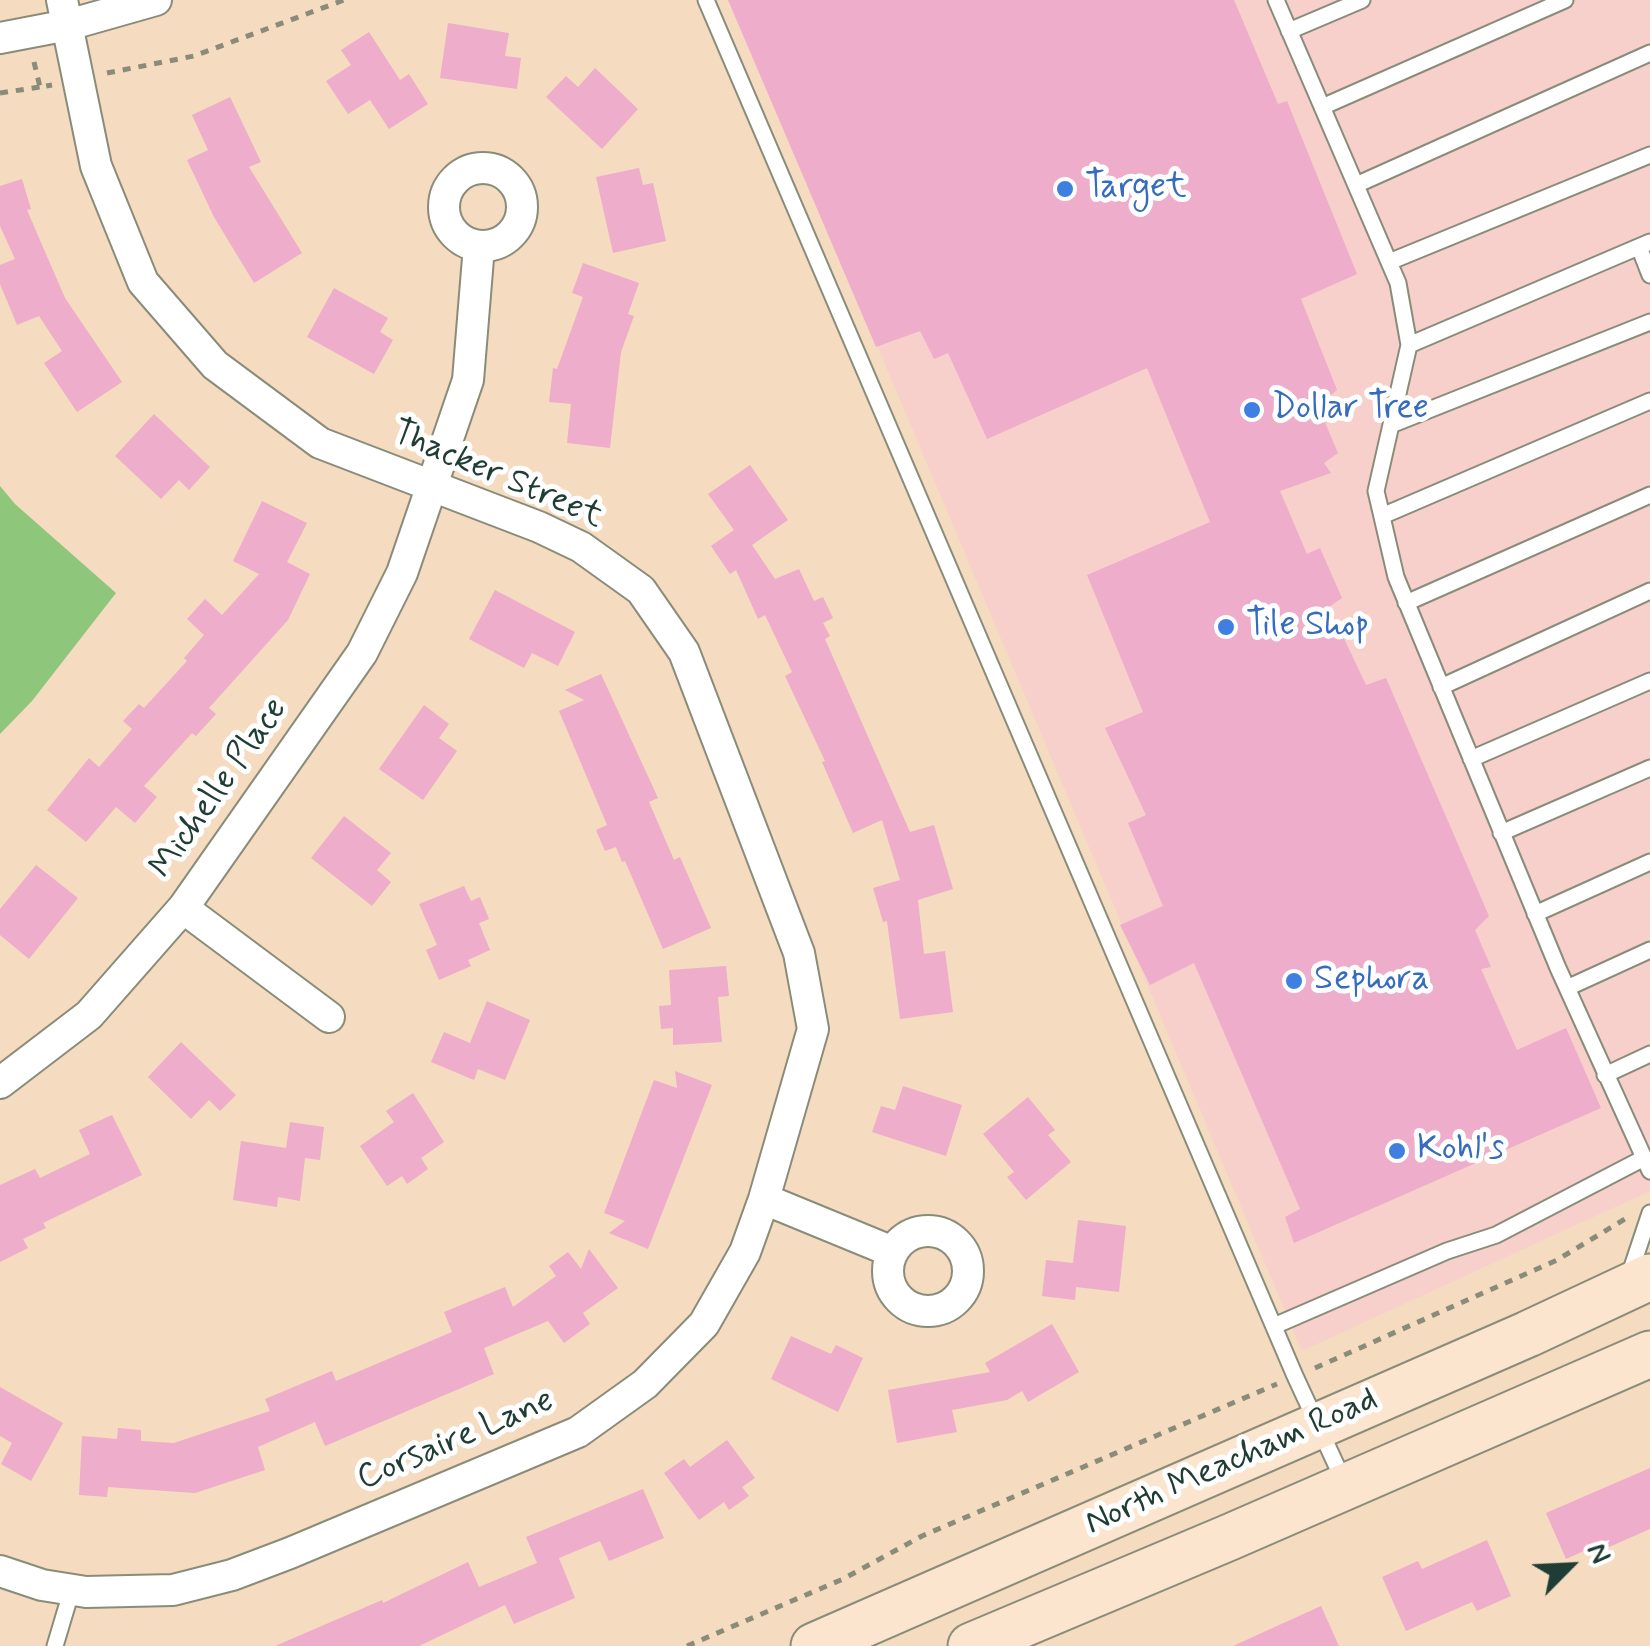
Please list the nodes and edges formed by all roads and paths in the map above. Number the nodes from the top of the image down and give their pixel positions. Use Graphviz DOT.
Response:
graph roads {
  1 [pos="156,0"];
  2 [pos="344,0"];
  3 [pos="706,0"];
  4 [pos="1276,0"];
  5 [pos="1362,0"];
  6 [pos="1565,0"];
  7 [pos="66,13"];
  8 [pos="1289,31"];
  9 [pos="14,36"];
  10 [pos="1650,53"];
  11 [pos="79,79"];
  12 [pos="40,87"];
  13 [pos="0,93"];
  14 [pos="1322,107"];
  15 [pos="1650,156"];
  16 [pos="1356,185"];
  17 [pos="1644,245"];
  18 [pos="479,246"];
  19 [pos="1388,262"];
  20 [pos="1650,275"];
  21 [pos="1650,322"];
  22 [pos="1408,345"];
  23 [pos="1650,401"];
  24 [pos="1391,425"];
  25 [pos="432,488"];
  26 [pos="1650,496"];
  27 [pos="1382,516"];
  28 [pos="1650,591"];
  29 [pos="1406,603"];
  30 [pos="1650,681"];
  31 [pos="1441,687"];
  32 [pos="1471,759"];
  33 [pos="1650,768"];
  34 [pos="1502,833"];
  35 [pos="1650,862"];
  36 [pos="183,908"];
  37 [pos="1536,914"];
  38 [pos="1650,950"];
  39 [pos="1566,988"];
  40 [pos="329,1017"];
  41 [pos="1650,1054"];
  42 [pos="1606,1075"];
  43 [pos="0,1082"];
  44 [pos="1647,1164"];
  45 [pos="764,1200"];
  46 [pos="1644,1213"];
  47 [pos="894,1252"];
  48 [pos="1638,1283"];
  49 [pos="1274,1326"];
  50 [pos="1650,1354"];
  51 [pos="1295,1376"];
  52 [pos="1318,1425"];
  53 [pos="1345,1485"];
  54 [pos="0,1571"];
  55 [pos="72,1590"];
  56 [pos="55,1646"];
  57 [pos="688,1646"];
  58 [pos="814,1646"];
  59 [pos="971,1646"];
  1 -- 7 [label="street"];
  2 -- 11 [label="path"];
  3 -- 49 [label="lane"];
  4 -- 8 [label="lane"];
  5 -- 8 [label="lane"];
  6 -- 14 [label="lane"];
  7 -- 9 [label="street"];
  7 -- 11 [label="street, Thacker Street"];
  8 -- 14 [label="lane"];
  9 -- 12 [label="path"];
  10 -- 16 [label="lane"];
  11 -- 12 [label="path"];
  11 -- 25 [label="street, Thacker Street"];
  12 -- 13 [label="path"];
  14 -- 16 [label="lane"];
  15 -- 19 [label="lane"];
  16 -- 19 [label="lane"];
  17 -- 20 [label="lane"];
  17 -- 22 [label="lane"];
  18 -- 25 [label="street, Michelle Place"];
  19 -- 22 [label="lane"];
  21 -- 24 [label="lane"];
  22 -- 24 [label="lane"];
  23 -- 27 [label="lane"];
  24 -- 27 [label="lane"];
  25 -- 36 [label="street, Michelle Place"];
  25 -- 45 [label="street, Thacker Street"];
  26 -- 29 [label="lane"];
  27 -- 29 [label="lane"];
  28 -- 31 [label="lane"];
  29 -- 31 [label="lane"];
  30 -- 32 [label="lane"];
  31 -- 32 [label="lane"];
  32 -- 34 [label="lane"];
  33 -- 34 [label="lane"];
  34 -- 37 [label="lane"];
  35 -- 37 [label="lane"];
  36 -- 40 [label="street"];
  36 -- 43 [label="street, Michelle Place"];
  37 -- 39 [label="lane"];
  38 -- 39 [label="lane"];
  39 -- 42 [label="lane"];
  41 -- 42 [label="lane"];
  42 -- 44 [label="lane"];
  44 -- 49 [label="lane"];
  45 -- 47 [label="street"];
  45 -- 55 [label="street, Corsaire Lane"];
  46 -- 48 [label="lane"];
  46 -- 51 [label="path"];
  48 -- 52 [label="main road, North Meacham Road"];
  49 -- 51 [label="lane"];
  50 -- 53 [label="main road, North Meacham Road"];
  51 -- 52 [label="lane"];
  51 -- 57 [label="path"];
  52 -- 53 [label="lane"];
  52 -- 58 [label="main road, North Meacham Road"];
  53 -- 59 [label="main road, North Meacham Road"];
  54 -- 55 [label="street, Corsaire Lane"];
  55 -- 56 [label="lane"];
}
